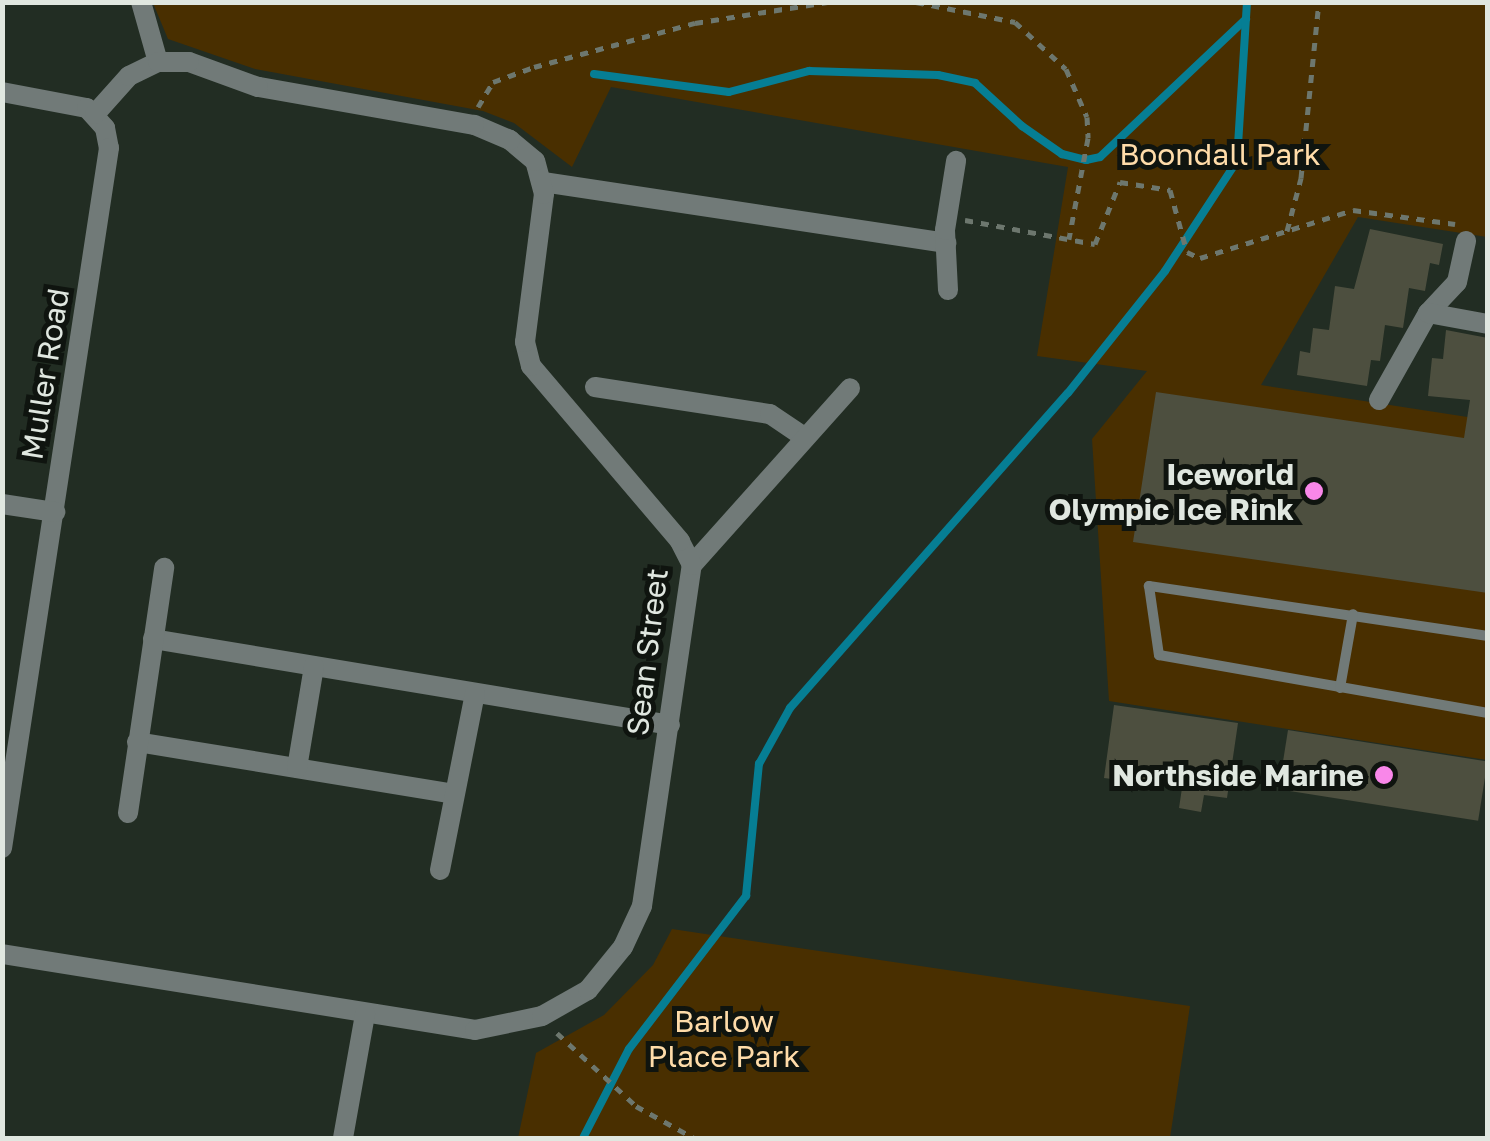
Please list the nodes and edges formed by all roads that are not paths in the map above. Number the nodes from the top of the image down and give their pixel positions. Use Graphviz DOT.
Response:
graph roads {
  1 [pos="141,2"];
  2 [pos="158,62"];
  3 [pos="2,92"];
  4 [pos="95,114"];
  5 [pos="956,162"];
  6 [pos="543,182"];
  7 [pos="1468,234"];
  8 [pos="946,243"];
  9 [pos="948,290"];
  10 [pos="1428,313"];
  11 [pos="1488,324"];
  12 [pos="595,387"];
  13 [pos="850,388"];
  14 [pos="1378,400"];
  15 [pos="803,436"];
  16 [pos="2,504"];
  17 [pos="55,512"];
  18 [pos="692,565"];
  19 [pos="164,568"];
  20 [pos="1353,614"];
  21 [pos="1488,636"];
  22 [pos="153,639"];
  23 [pos="314,666"];
  24 [pos="1340,688"];
  25 [pos="475,692"];
  26 [pos="1488,713"];
  27 [pos="670,725"];
  28 [pos="137,742"];
  29 [pos="297,768"];
  30 [pos="454,794"];
  31 [pos="128,813"];
  32 [pos="2,848"];
  33 [pos="440,870"];
  34 [pos="2,954"];
  35 [pos="364,1014"];
  36 [pos="343,1138"];
  1 -- 2 [label="street"];
  2 -- 4 [label="street"];
  2 -- 6 [label="street"];
  3 -- 4 [label="street"];
  4 -- 17 [label="street, Muller Road"];
  5 -- 8 [label="street"];
  6 -- 8 [label="street"];
  6 -- 18 [label="street, Sean Street"];
  7 -- 10 [label="street"];
  8 -- 9 [label="street"];
  10 -- 11 [label="street"];
  10 -- 14 [label="street"];
  12 -- 15 [label="street"];
  13 -- 15 [label="street"];
  15 -- 18 [label="street"];
  16 -- 17 [label="street"];
  17 -- 32 [label="street, Muller Road"];
  18 -- 27 [label="street, Sean Street"];
  19 -- 22 [label="street"];
  20 -- 21 [label="lane"];
  20 -- 24 [label="lane"];
  20 -- 24 [label="lane"];
  22 -- 23 [label="street"];
  22 -- 28 [label="street"];
  23 -- 25 [label="street"];
  23 -- 29 [label="street"];
  24 -- 26 [label="lane"];
  25 -- 27 [label="street"];
  25 -- 30 [label="street"];
  27 -- 35 [label="street, Sean Street"];
  28 -- 29 [label="street"];
  28 -- 31 [label="street"];
  29 -- 30 [label="street"];
  30 -- 33 [label="street"];
  34 -- 35 [label="street, Sean Street"];
  35 -- 36 [label="street"];
}
